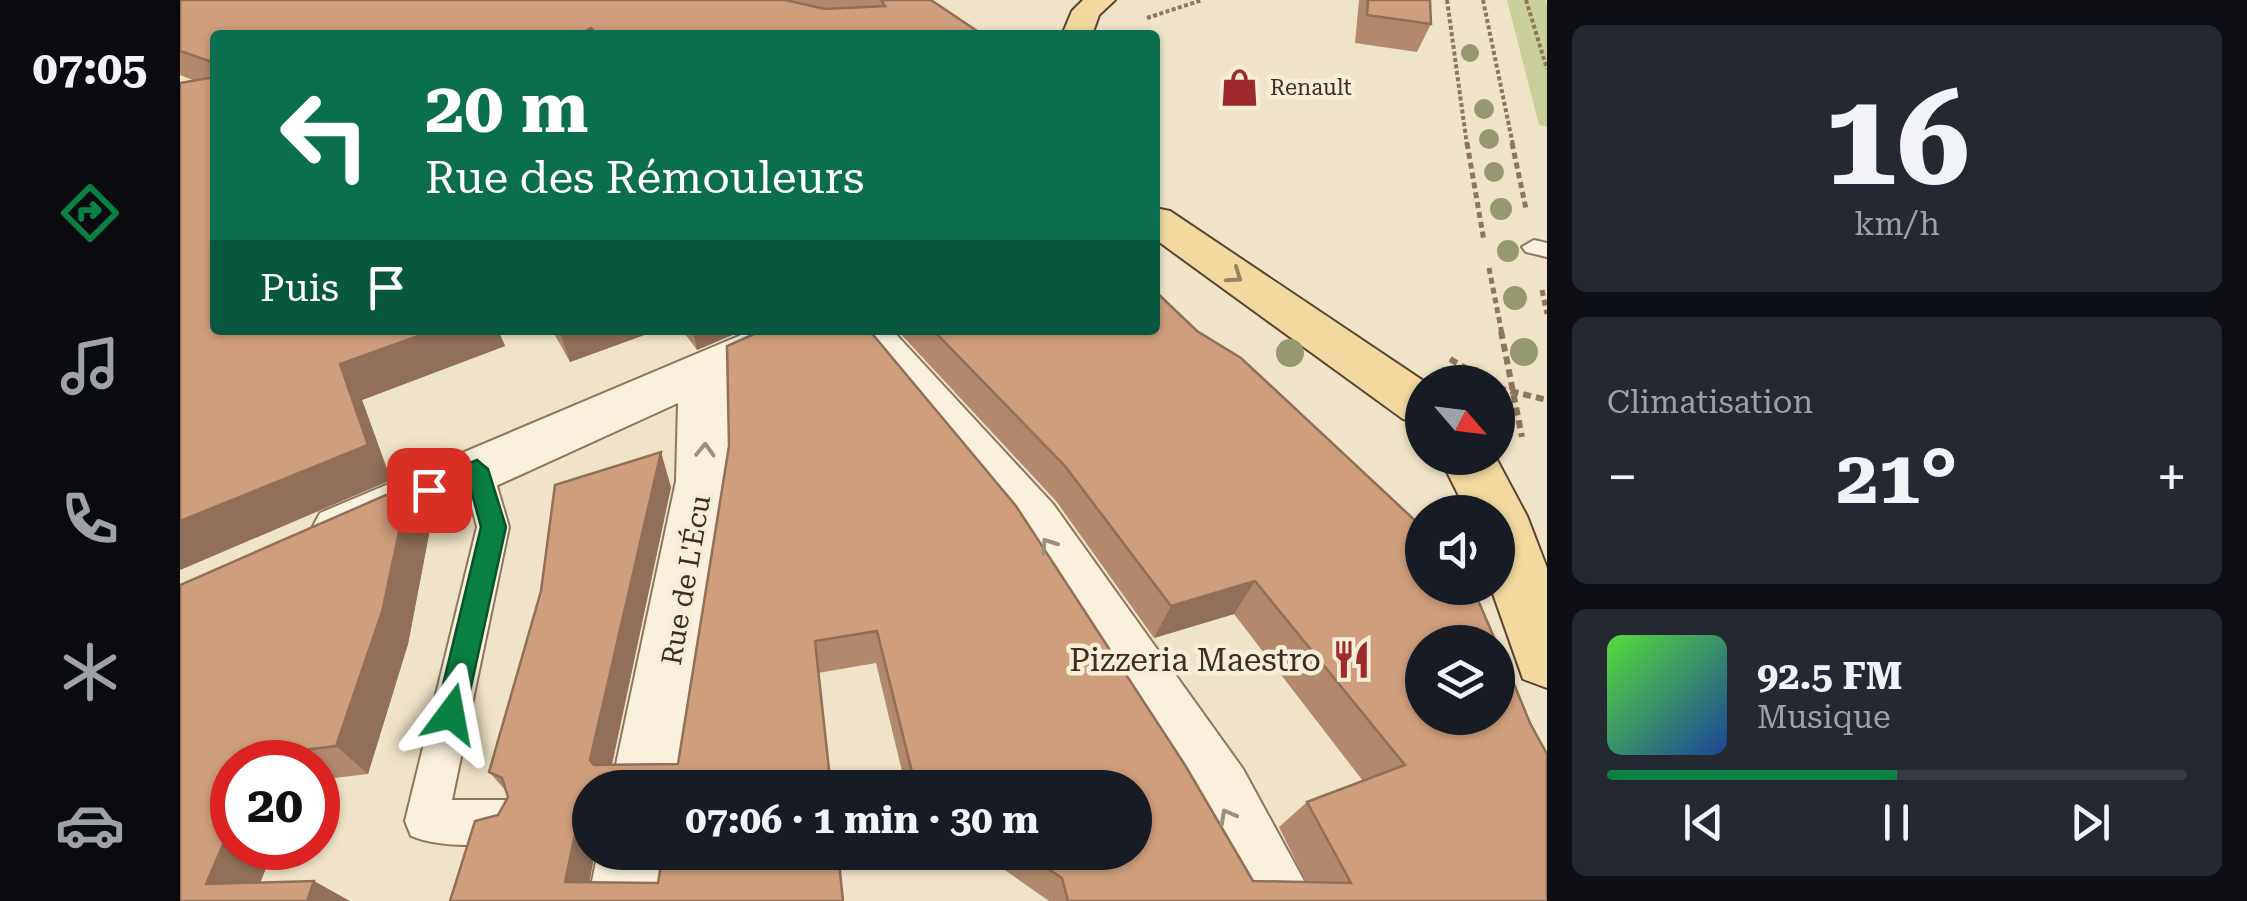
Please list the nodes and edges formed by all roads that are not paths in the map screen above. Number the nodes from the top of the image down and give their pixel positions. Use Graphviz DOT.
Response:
graph roads {
  1 [pos="1100,0"];
  2 [pos="1079,30"];
  3 [pos="1160,223"];
  4 [pos="784,335"];
  5 [pos="869,335"];
  6 [pos="704,370"];
  7 [pos="1405,394"];
  8 [pos="453,480"];
  9 [pos="287,555"];
  10 [pos="1515,565"];
  11 [pos="1547,657"];
  12 [pos="653,770"];
  13 [pos="506,822"];
  14 [pos="635,870"];
  15 [pos="629,901"];
  16 [pos="1274,901"];
  1 -- 2 [label="main road"];
  3 -- 7 [label="main road, one-way"];
  4 -- 6 [label="street"];
  16 -- 5 [label="street, one-way"];
  6 -- 8 [label="street"];
  12 -- 6 [label="street, Rue de L'Écu, one-way"];
  8 -- 9 [label="street"];
  8 -- 13 [label="lane"];
  10 -- 11 [label="main road"];
  14 -- 15 [label="street"];
}
